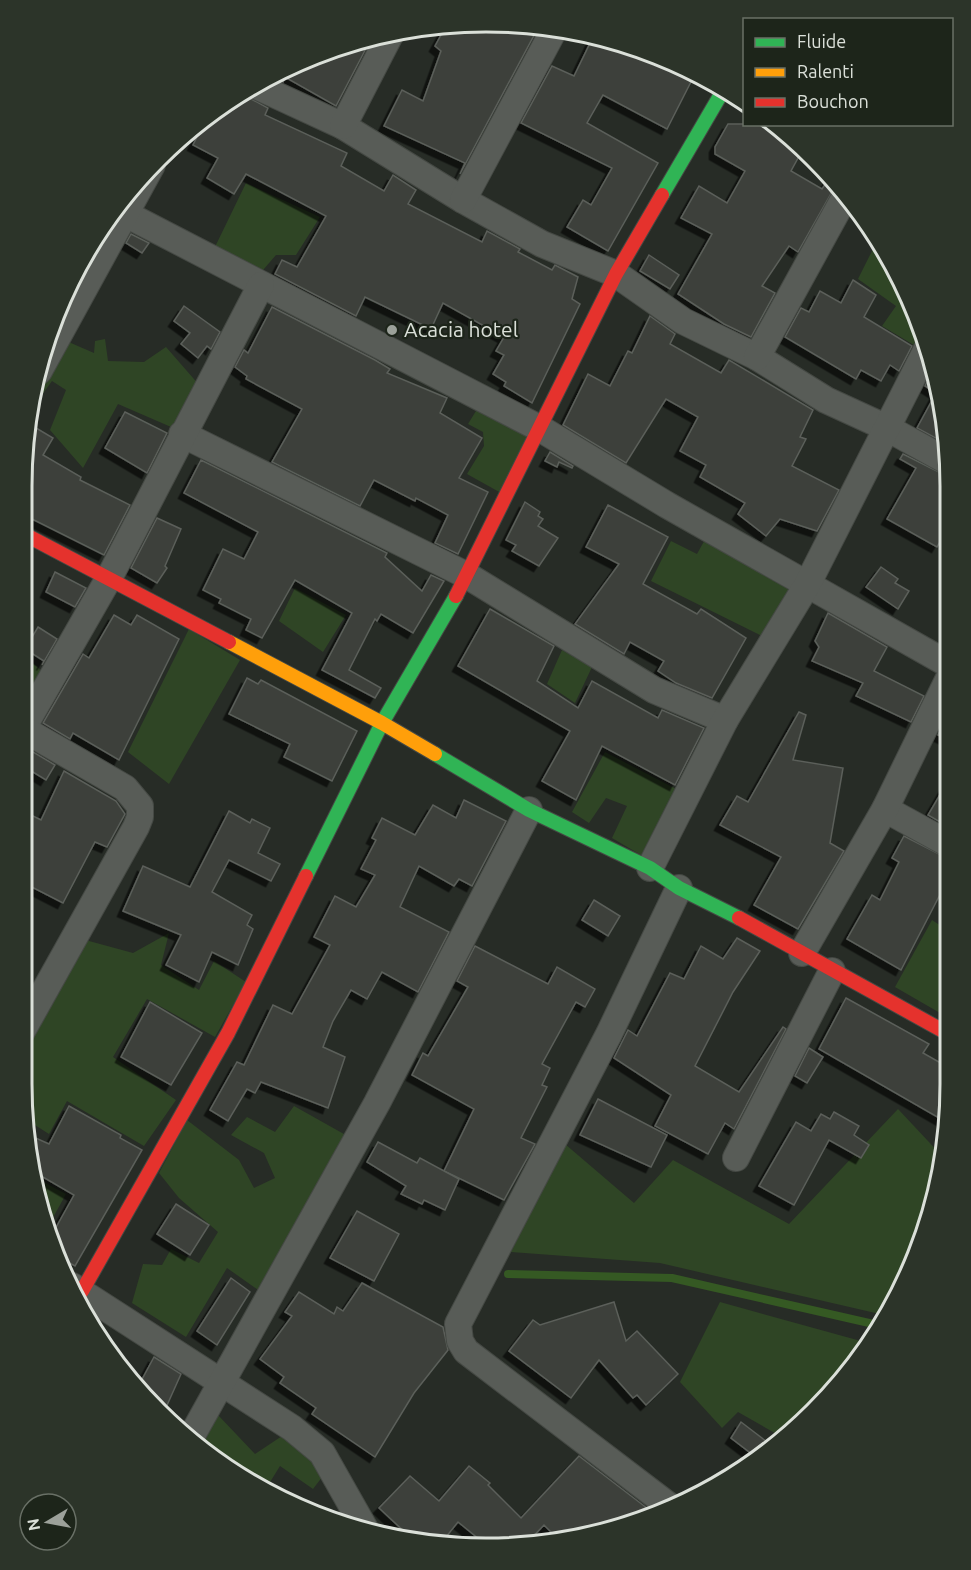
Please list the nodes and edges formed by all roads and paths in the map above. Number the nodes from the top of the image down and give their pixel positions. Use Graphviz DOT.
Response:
graph roads {
  1 [pos="551,36"];
  2 [pos="386,43"];
  3 [pos="264,89"];
  4 [pos="720,96"];
  5 [pos="343,126"];
  6 [pos="463,200"];
  7 [pos="841,203"];
  8 [pos="122,213"];
  9 [pos="108,234"];
  10 [pos="616,274"];
  11 [pos="261,285"];
  12 [pos="61,327"];
  13 [pos="757,357"];
  14 [pos="921,360"];
  15 [pos="887,428"];
  16 [pos="541,429"];
  17 [pos="182,434"];
  18 [pos="939,457"];
  19 [pos="32,538"];
  20 [pos="468,576"];
  21 [pos="109,578"];
  22 [pos="807,585"];
  23 [pos="940,660"];
  24 [pos="940,696"];
  25 [pos="32,713"];
  26 [pos="725,720"];
  27 [pos="382,723"];
  28 [pos="32,734"];
  29 [pos="885,808"];
  30 [pos="529,810"];
  31 [pos="940,839"];
  32 [pos="650,868"];
  33 [pos="679,888"];
  34 [pos="802,953"];
  35 [pos="832,971"];
  36 [pos="32,1013"];
  37 [pos="940,1030"];
  38 [pos="736,1158"];
  39 [pos="79,1286"];
  40 [pos="82,1292"];
  41 [pos="224,1382"];
  42 [pos="194,1433"];
  43 [pos="664,1502"];
  44 [pos="360,1520"];
  1 -- 6 [label="street"];
  2 -- 5 [label="street"];
  3 -- 5 [label="street"];
  4 -- 10 [label="street"];
  5 -- 6 [label="street"];
  6 -- 10 [label="street"];
  7 -- 13 [label="street"];
  8 -- 11 [label="street"];
  9 -- 12 [label="street"];
  10 -- 13 [label="street"];
  10 -- 16 [label="street"];
  11 -- 16 [label="street"];
  11 -- 17 [label="street"];
  13 -- 15 [label="street"];
  14 -- 15 [label="street"];
  15 -- 18 [label="street"];
  15 -- 22 [label="street"];
  16 -- 20 [label="street"];
  16 -- 22 [label="street"];
  17 -- 20 [label="street"];
  17 -- 21 [label="street"];
  19 -- 21 [label="street"];
  20 -- 26 [label="street"];
  20 -- 27 [label="street"];
  21 -- 25 [label="street"];
  21 -- 27 [label="street"];
  22 -- 23 [label="street"];
  22 -- 26 [label="street"];
  24 -- 29 [label="street"];
  26 -- 32 [label="street"];
  27 -- 30 [label="street"];
  27 -- 39 [label="street"];
  28 -- 36 [label="street"];
  29 -- 31 [label="street"];
  29 -- 34 [label="street"];
  30 -- 32 [label="street"];
  30 -- 41 [label="street"];
  32 -- 33 [label="street"];
  33 -- 34 [label="street"];
  33 -- 43 [label="street"];
  34 -- 35 [label="street"];
  35 -- 37 [label="street"];
  35 -- 38 [label="street"];
  40 -- 41 [label="street"];
  41 -- 42 [label="street"];
  41 -- 44 [label="street"];
}
